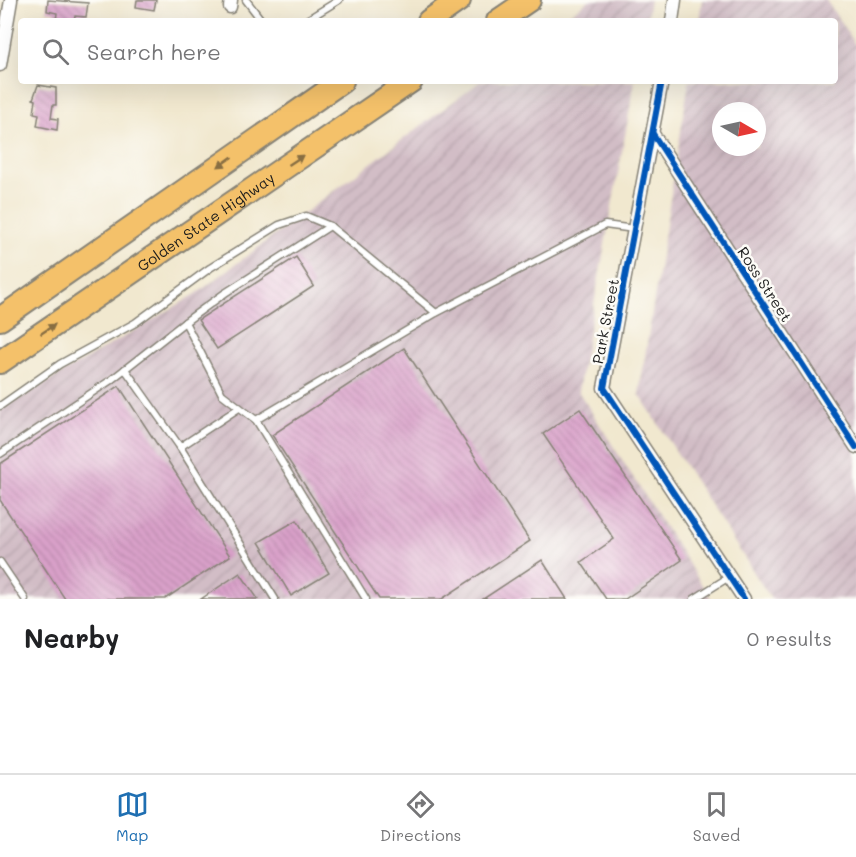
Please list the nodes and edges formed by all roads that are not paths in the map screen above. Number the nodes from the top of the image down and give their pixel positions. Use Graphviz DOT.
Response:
graph roads {
  1 [pos="11,0"];
  2 [pos="246,0"];
  3 [pos="339,0"];
  4 [pos="459,0"];
  5 [pos="529,0"];
  6 [pos="675,0"];
  7 [pos="260,18"];
  8 [pos="310,18"];
  9 [pos="433,18"];
  10 [pos="502,18"];
  11 [pos="672,18"];
  12 [pos="0,65"];
  13 [pos="338,84"];
  14 [pos="407,84"];
  15 [pos="661,84"];
  16 [pos="653,134"];
  17 [pos="330,226"];
  18 [pos="635,229"];
  19 [pos="436,313"];
  20 [pos="0,319"];
  21 [pos="185,322"];
  22 [pos="0,362"];
  23 [pos="125,369"];
  24 [pos="0,406"];
  25 [pos="239,408"];
  26 [pos="256,420"];
  27 [pos="180,447"];
  28 [pos="856,447"];
  29 [pos="0,454"];
  30 [pos="0,562"];
  31 [pos="729,576"];
  32 [pos="25,599"];
  33 [pos="275,599"];
  34 [pos="366,599"];
  35 [pos="694,599"];
  36 [pos="744,599"];
  1 -- 12 [label="street"];
  2 -- 7 [label="lane"];
  3 -- 8 [label="lane"];
  4 -- 9 [label="highway"];
  5 -- 10 [label="highway"];
  6 -- 11 [label="street"];
  13 -- 20 [label="highway, one-way"];
  22 -- 14 [label="highway, Golden State Highway, one-way"];
  15 -- 16 [label="street, Park Street"];
  16 -- 18 [label="street, Park Street"];
  16 -- 28 [label="street, Ross Street"];
  17 -- 19 [label="lane"];
  17 -- 21 [label="lane"];
  17 -- 24 [label="lane"];
  18 -- 19 [label="lane"];
  18 -- 31 [label="street, Park Street"];
  19 -- 26 [label="lane"];
  21 -- 23 [label="lane"];
  21 -- 25 [label="lane"];
  23 -- 27 [label="lane"];
  23 -- 29 [label="lane"];
  25 -- 26 [label="lane"];
  25 -- 27 [label="lane"];
  26 -- 34 [label="lane"];
  27 -- 33 [label="lane"];
  30 -- 32 [label="lane"];
  31 -- 35 [label="lane"];
  31 -- 36 [label="street, Park Street"];
}
